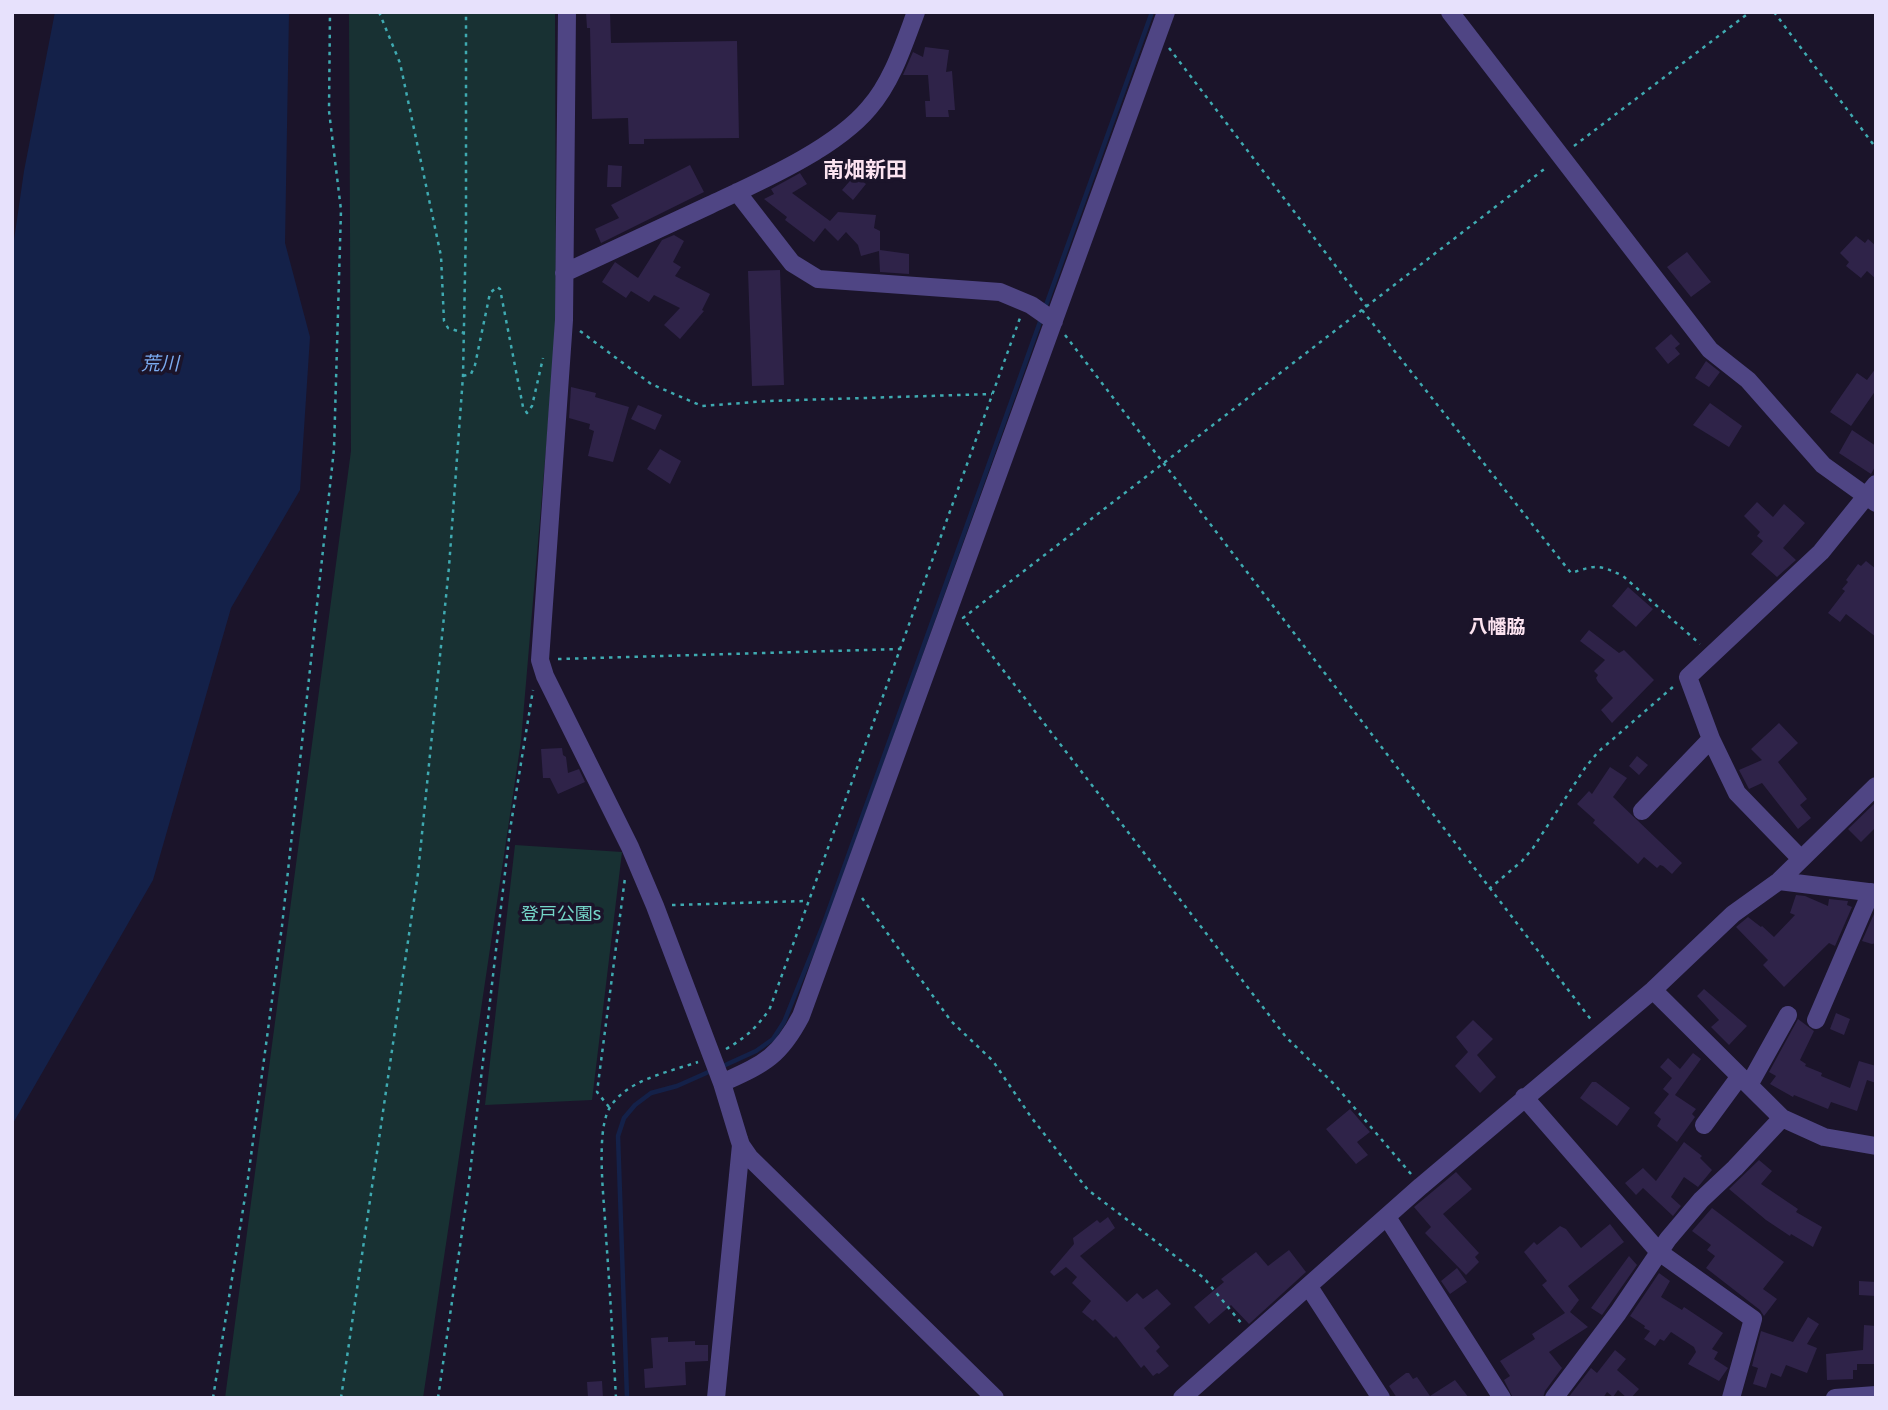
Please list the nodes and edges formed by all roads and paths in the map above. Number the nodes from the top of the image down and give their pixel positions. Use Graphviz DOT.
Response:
graph roads {
  1 [pos="330,12"];
  2 [pos="379,12"];
  3 [pos="466,12"];
  4 [pos="567,12"];
  5 [pos="916,12"];
  6 [pos="1166,12"];
  7 [pos="1450,12"];
  8 [pos="1750,12"];
  9 [pos="1774,12"];
  10 [pos="1159,34"];
  11 [pos="1876,148"];
  12 [pos="1560,156"];
  13 [pos="737,192"];
  14 [pos="565,273"];
  15 [pos="1028,304"];
  16 [pos="1367,307"];
  17 [pos="1362,310"];
  18 [pos="1051,318"];
  19 [pos="565,320"];
  20 [pos="464,333"];
  21 [pos="545,350"];
  22 [pos="463,376"];
  23 [pos="992,394"];
  24 [pos="1164,464"];
  25 [pos="1873,494"];
  26 [pos="901,649"];
  27 [pos="1711,653"];
  28 [pos="540,660"];
  29 [pos="1688,677"];
  30 [pos="1711,739"];
  31 [pos="1876,786"];
  32 [pos="1642,811"];
  33 [pos="1800,858"];
  34 [pos="625,877"];
  35 [pos="1779,881"];
  36 [pos="850,882"];
  37 [pos="1489,889"];
  38 [pos="1873,892"];
  39 [pos="807,901"];
  40 [pos="655,906"];
  41 [pos="1653,990"];
  42 [pos="1788,1015"];
  43 [pos="1816,1020"];
  44 [pos="1601,1032"];
  45 [pos="711,1057"];
  46 [pos="1744,1080"];
  47 [pos="722,1083"];
  48 [pos="1524,1097"];
  49 [pos="610,1108"];
  50 [pos="1782,1118"];
  51 [pos="1704,1125"];
  52 [pos="741,1145"];
  53 [pos="1876,1146"];
  54 [pos="1421,1186"];
  55 [pos="1387,1217"];
  56 [pos="1659,1252"];
  57 [pos="1309,1287"];
  58 [pos="1252,1337"];
  59 [pos="1876,1395"];
  60 [pos="213,1398"];
  61 [pos="341,1398"];
  62 [pos="438,1398"];
  63 [pos="616,1398"];
  64 [pos="716,1398"];
  65 [pos="995,1398"];
  66 [pos="1182,1398"];
  67 [pos="1381,1398"];
  68 [pos="1502,1398"];
  69 [pos="1554,1398"];
  70 [pos="1731,1398"];
  71 [pos="1835,1398"];
  1 -- 60 [label="path"];
  2 -- 20 [label="path"];
  3 -- 20 [label="path"];
  4 -- 14 [label="street"];
  5 -- 13 [label="street"];
  6 -- 10 [label="street"];
  7 -- 12 [label="street"];
  8 -- 12 [label="path"];
  9 -- 11 [label="path"];
  10 -- 16 [label="path"];
  10 -- 18 [label="street"];
  12 -- 16 [label="path"];
  12 -- 25 [label="street"];
  13 -- 14 [label="street"];
  13 -- 15 [label="street"];
  14 -- 19 [label="street"];
  15 -- 18 [label="street"];
  15 -- 23 [label="path"];
  16 -- 17 [label="path"];
  17 -- 24 [label="path"];
  17 -- 27 [label="path"];
  18 -- 24 [label="path"];
  18 -- 36 [label="street"];
  19 -- 23 [label="path"];
  19 -- 28 [label="street"];
  20 -- 22 [label="path"];
  21 -- 22 [label="path"];
  22 -- 61 [label="path"];
  23 -- 26 [label="path"];
  24 -- 37 [label="path"];
  24 -- 54 [label="path"];
  25 -- 27 [label="street"];
  26 -- 28 [label="path"];
  26 -- 39 [label="path"];
  27 -- 29 [label="street"];
  28 -- 40 [label="street"];
  28 -- 62 [label="path"];
  29 -- 30 [label="street"];
  29 -- 37 [label="path"];
  30 -- 32 [label="street"];
  30 -- 33 [label="street"];
  31 -- 33 [label="street"];
  33 -- 35 [label="street"];
  34 -- 49 [label="path"];
  35 -- 38 [label="street"];
  35 -- 41 [label="street"];
  36 -- 47 [label="street"];
  36 -- 58 [label="path"];
  37 -- 44 [label="path"];
  38 -- 43 [label="street"];
  39 -- 40 [label="path"];
  39 -- 45 [label="path"];
  40 -- 45 [label="street"];
  41 -- 44 [label="street"];
  41 -- 46 [label="street"];
  42 -- 46 [label="street"];
  44 -- 48 [label="street"];
  45 -- 47 [label="street"];
  45 -- 49 [label="path"];
  46 -- 50 [label="street"];
  46 -- 51 [label="street"];
  47 -- 52 [label="street"];
  48 -- 54 [label="street"];
  48 -- 56 [label="street"];
  49 -- 63 [label="path"];
  50 -- 53 [label="street"];
  50 -- 56 [label="street"];
  52 -- 64 [label="street"];
  52 -- 65 [label="street"];
  54 -- 55 [label="street"];
  55 -- 57 [label="street"];
  55 -- 68 [label="street"];
  56 -- 69 [label="street"];
  56 -- 70 [label="street"];
  57 -- 58 [label="street"];
  57 -- 67 [label="street"];
  58 -- 66 [label="street"];
  59 -- 71 [label="street"];
}
